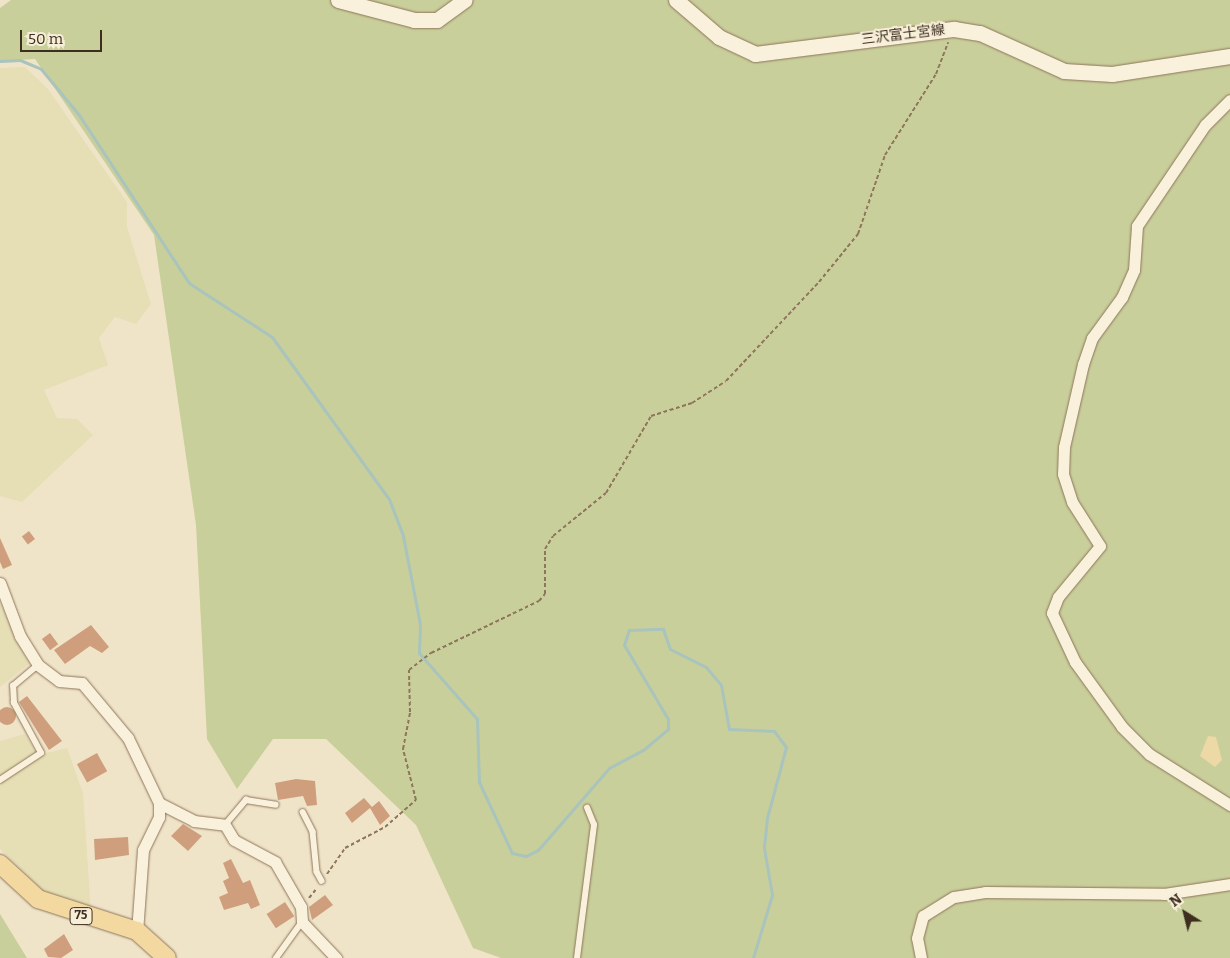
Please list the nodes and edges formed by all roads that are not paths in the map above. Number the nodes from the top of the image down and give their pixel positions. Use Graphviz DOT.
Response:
graph roads {
  1 [pos="338,0"];
  2 [pos="465,0"];
  3 [pos="676,0"];
  4 [pos="1230,56"];
  5 [pos="1230,100"];
  6 [pos="0,583"];
  7 [pos="38,665"];
  8 [pos="0,780"];
  9 [pos="159,803"];
  10 [pos="276,805"];
  11 [pos="1230,805"];
  12 [pos="587,808"];
  13 [pos="304,812"];
  14 [pos="225,824"];
  15 [pos="0,864"];
  16 [pos="322,881"];
  17 [pos="1230,884"];
  18 [pos="302,922"];
  19 [pos="137,931"];
  20 [pos="167,958"];
  21 [pos="276,958"];
  22 [pos="336,958"];
  23 [pos="577,958"];
  24 [pos="921,958"];
  1 -- 2 [label="main road"];
  3 -- 4 [label="main road, 三沢富士宮線"];
  5 -- 11 [label="street"];
  6 -- 7 [label="street"];
  7 -- 8 [label="lane"];
  7 -- 9 [label="street"];
  9 -- 14 [label="street"];
  9 -- 19 [label="street"];
  10 -- 14 [label="lane"];
  12 -- 23 [label="lane"];
  13 -- 16 [label="lane"];
  14 -- 18 [label="street"];
  15 -- 19 [label="main road, 75"];
  17 -- 24 [label="street"];
  18 -- 21 [label="lane"];
  18 -- 22 [label="street"];
  19 -- 20 [label="main road, 75"];
}
